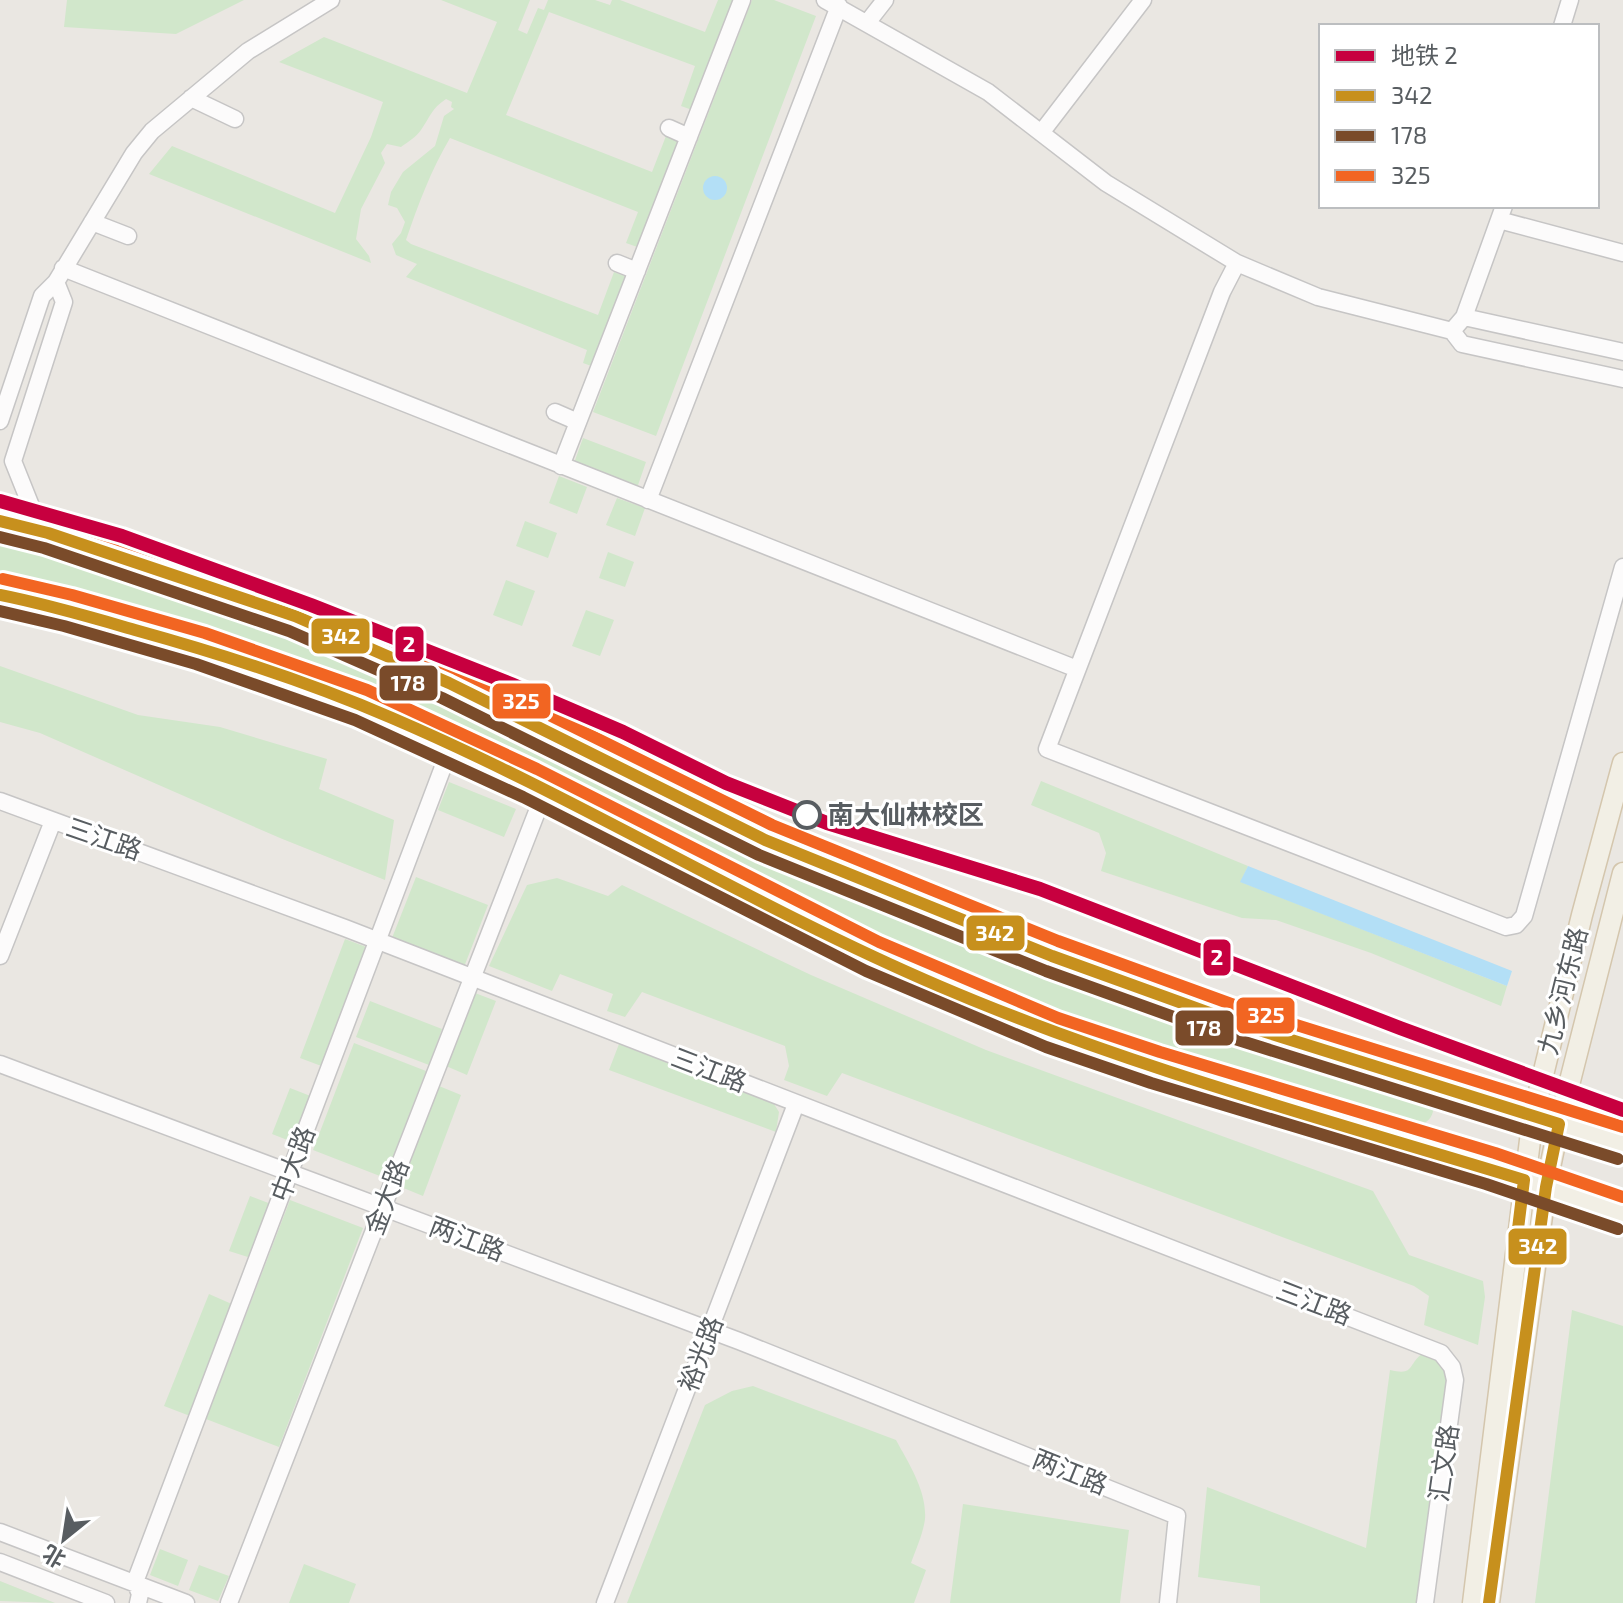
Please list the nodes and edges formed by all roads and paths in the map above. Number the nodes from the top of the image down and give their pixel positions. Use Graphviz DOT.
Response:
graph roads {
  1 [pos="331,0"];
  2 [pos="742,0"];
  3 [pos="885,0"];
  4 [pos="1143,0"];
  5 [pos="1570,0"];
  6 [pos="832,3"];
  7 [pos="867,23"];
  8 [pos="1563,24"];
  9 [pos="191,98"];
  10 [pos="235,119"];
  11 [pos="669,128"];
  12 [pos="1041,133"];
  13 [pos="689,137"];
  14 [pos="1502,213"];
  15 [pos="92,222"];
  16 [pos="128,236"];
  17 [pos="1623,253"];
  18 [pos="617,263"];
  19 [pos="1237,263"];
  20 [pos="637,271"];
  21 [pos="60,275"];
  22 [pos="1464,317"];
  23 [pos="1452,331"];
  24 [pos="1623,352"];
  25 [pos="1623,379"];
  26 [pos="555,412"];
  27 [pos="0,421"];
  28 [pos="578,422"];
  29 [pos="561,466"];
  30 [pos="648,500"];
  31 [pos="0,521"];
  32 [pos="48,533"];
  33 [pos="1623,567"];
  34 [pos="0,595"];
  35 [pos="1077,669"];
  36 [pos="451,746"];
  37 [pos="1623,763"];
  38 [pos="545,791"];
  39 [pos="0,801"];
  40 [pos="53,821"];
  41 [pos="1623,873"];
  42 [pos="377,941"];
  43 [pos="0,956"];
  44 [pos="473,978"];
  45 [pos="0,1064"];
  46 [pos="796,1104"];
  47 [pos="1533,1116"];
  48 [pos="1559,1124"];
  49 [pos="1623,1144"];
  50 [pos="290,1172"];
  51 [pos="1524,1180"];
  52 [pos="1546,1187"];
  53 [pos="383,1207"];
  54 [pos="1623,1214"];
  55 [pos="709,1330"];
  56 [pos="1417,1343"];
  57 [pos="0,1532"];
  58 [pos="0,1562"];
  59 [pos="135,1582"];
  60 [pos="106,1603"];
  61 [pos="138,1603"];
  62 [pos="186,1603"];
  63 [pos="229,1603"];
  64 [pos="605,1603"];
  65 [pos="1168,1603"];
  66 [pos="1425,1603"];
  67 [pos="1473,1603"];
  68 [pos="1489,1603"];
  1 -- 9 [label="street"];
  2 -- 13 [label="street"];
  3 -- 7 [label="street"];
  4 -- 12 [label="street"];
  5 -- 8 [label="street"];
  6 -- 7 [label="street"];
  6 -- 30 [label="street"];
  7 -- 12 [label="street"];
  9 -- 10 [label="street"];
  9 -- 15 [label="street"];
  11 -- 13 [label="street"];
  12 -- 19 [label="street"];
  13 -- 20 [label="street"];
  14 -- 17 [label="street"];
  14 -- 22 [label="street"];
  15 -- 16 [label="street"];
  15 -- 21 [label="street"];
  18 -- 20 [label="street"];
  19 -- 23 [label="street"];
  19 -- 35 [label="street"];
  20 -- 28 [label="street"];
  21 -- 27 [label="street"];
  21 -- 29 [label="street"];
  21 -- 32 [label="street"];
  22 -- 23 [label="street"];
  22 -- 24 [label="street"];
  23 -- 25 [label="street"];
  26 -- 28 [label="street"];
  28 -- 29 [label="street"];
  29 -- 30 [label="street"];
  30 -- 35 [label="street"];
  31 -- 32 [label="main road"];
  32 -- 47 [label="main road"];
  33 -- 35 [label="street"];
  34 -- 36 [label="main road"];
  36 -- 38 [label="main road"];
  36 -- 42 [label="street, 中大路"];
  37 -- 47 [label="main road, 九乡河东路"];
  38 -- 44 [label="street, 金大路"];
  38 -- 51 [label="main road"];
  39 -- 40 [label="street, 三江路"];
  40 -- 42 [label="street, 三江路"];
  40 -- 43 [label="street"];
  41 -- 48 [label="main road, 九乡河东路"];
  42 -- 44 [label="street, 三江路"];
  42 -- 50 [label="street, 中大路"];
  44 -- 46 [label="street, 三江路"];
  44 -- 53 [label="street, 金大路"];
  45 -- 50 [label="street, 两江路"];
  46 -- 55 [label="street, 裕光路"];
  46 -- 56 [label="street, 三江路"];
  47 -- 48 [label="main road"];
  47 -- 51 [label="main road, 九乡河东路"];
  48 -- 49 [label="main road"];
  48 -- 52 [label="main road, 九乡河东路"];
  50 -- 53 [label="street, 两江路"];
  50 -- 59 [label="street, 中大路"];
  51 -- 52 [label="main road"];
  51 -- 67 [label="main road, 九乡河东路"];
  52 -- 54 [label="main road"];
  52 -- 68 [label="main road, 九乡河东路"];
  53 -- 55 [label="street, 两江路"];
  53 -- 63 [label="street, 金大路"];
  55 -- 64 [label="street, 裕光路"];
  55 -- 65 [label="street, 两江路"];
  56 -- 66 [label="street, 汇文路"];
  57 -- 59 [label="street"];
  58 -- 60 [label="street"];
  59 -- 61 [label="street"];
  59 -- 62 [label="street"];
}
